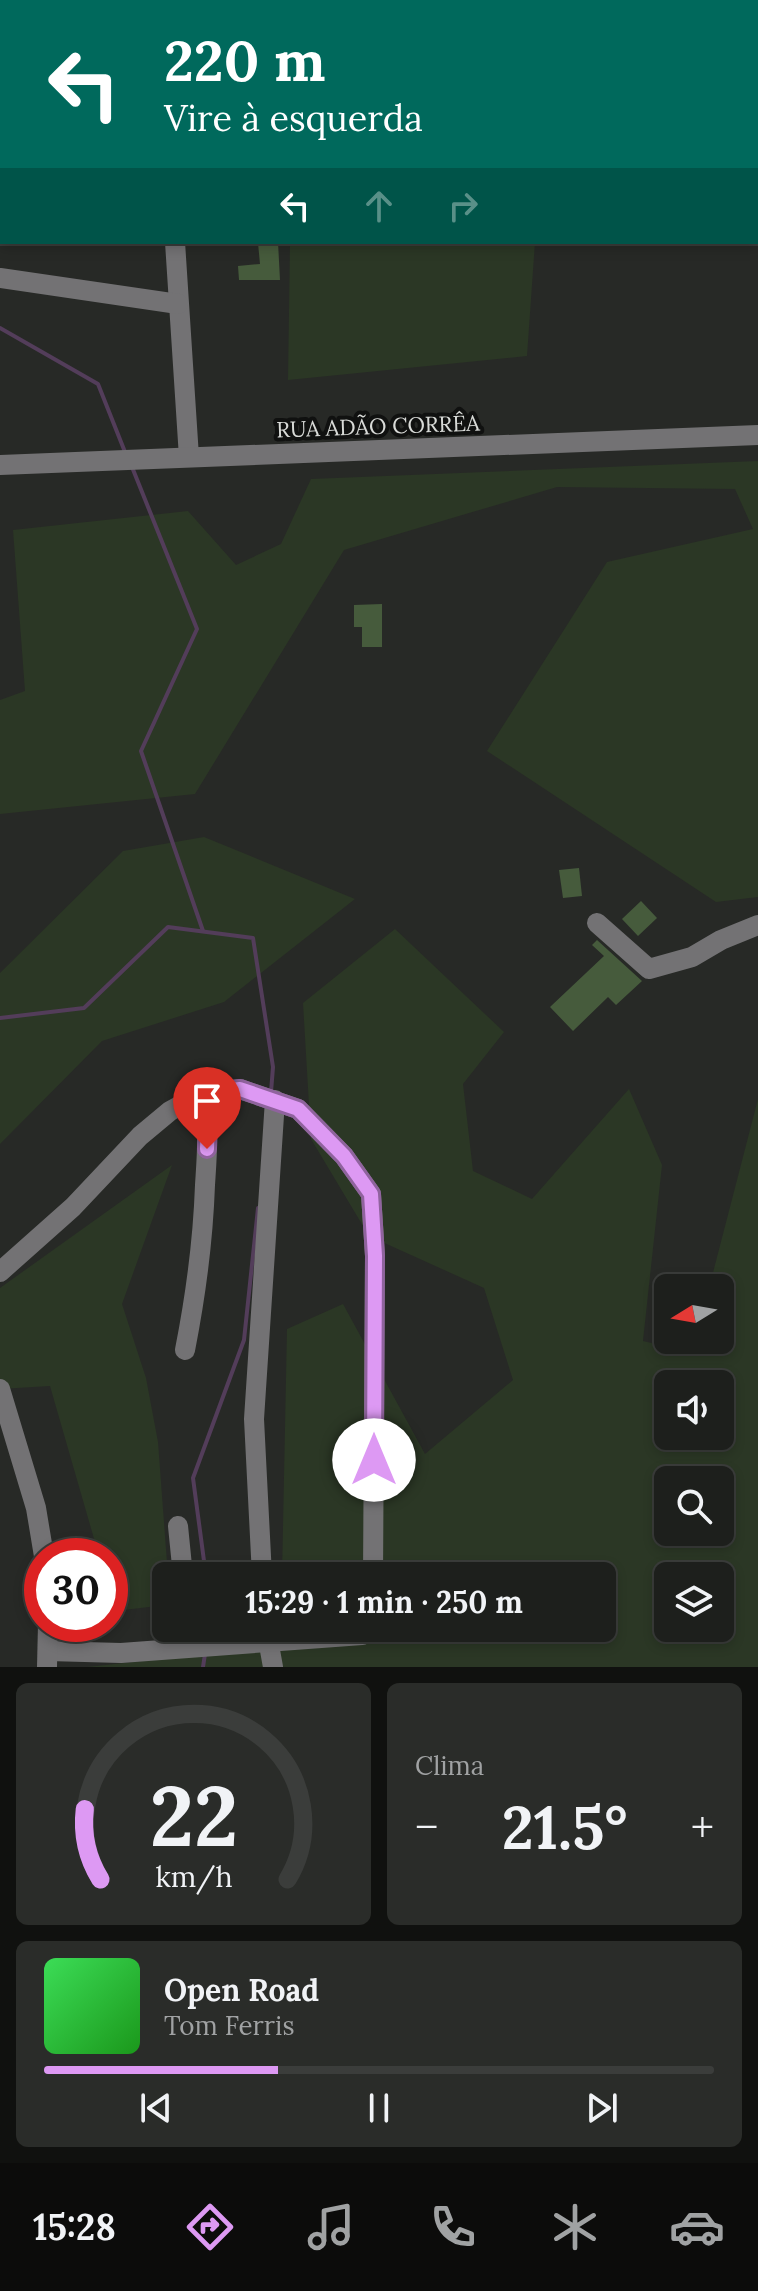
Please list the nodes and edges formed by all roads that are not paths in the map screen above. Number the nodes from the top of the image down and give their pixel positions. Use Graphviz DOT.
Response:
graph roads {
  1 [pos="175,244"];
  2 [pos="0,278"];
  3 [pos="178,304"];
  4 [pos="758,435"];
  5 [pos="189,457"];
  6 [pos="0,465"];
  7 [pos="597,923"];
  8 [pos="758,925"];
  9 [pos="201,1094"];
  10 [pos="275,1100"];
  11 [pos="0,1272"];
  12 [pos="185,1350"];
  13 [pos="0,1389"];
  14 [pos="178,1526"];
  15 [pos="41,1538"];
  16 [pos="182,1562"];
  17 [pos="261,1562"];
  18 [pos="373,1562"];
  19 [pos="170,1642"];
  20 [pos="268,1642"];
  21 [pos="48,1659"];
  22 [pos="273,1667"];
  1 -- 3 [label="street"];
  2 -- 3 [label="street"];
  3 -- 5 [label="street"];
  4 -- 5 [label="street, RUA ADÃO CORRÊA"];
  5 -- 6 [label="street, RUA ADÃO CORRÊA"];
  7 -- 8 [label="street"];
  9 -- 10 [label="street"];
  9 -- 11 [label="street"];
  9 -- 12 [label="street"];
  10 -- 17 [label="street"];
  10 -- 18 [label="street"];
  13 -- 15 [label="street"];
  14 -- 16 [label="street"];
  19 -- 21 [label="street"];
  20 -- 22 [label="street"];
}
